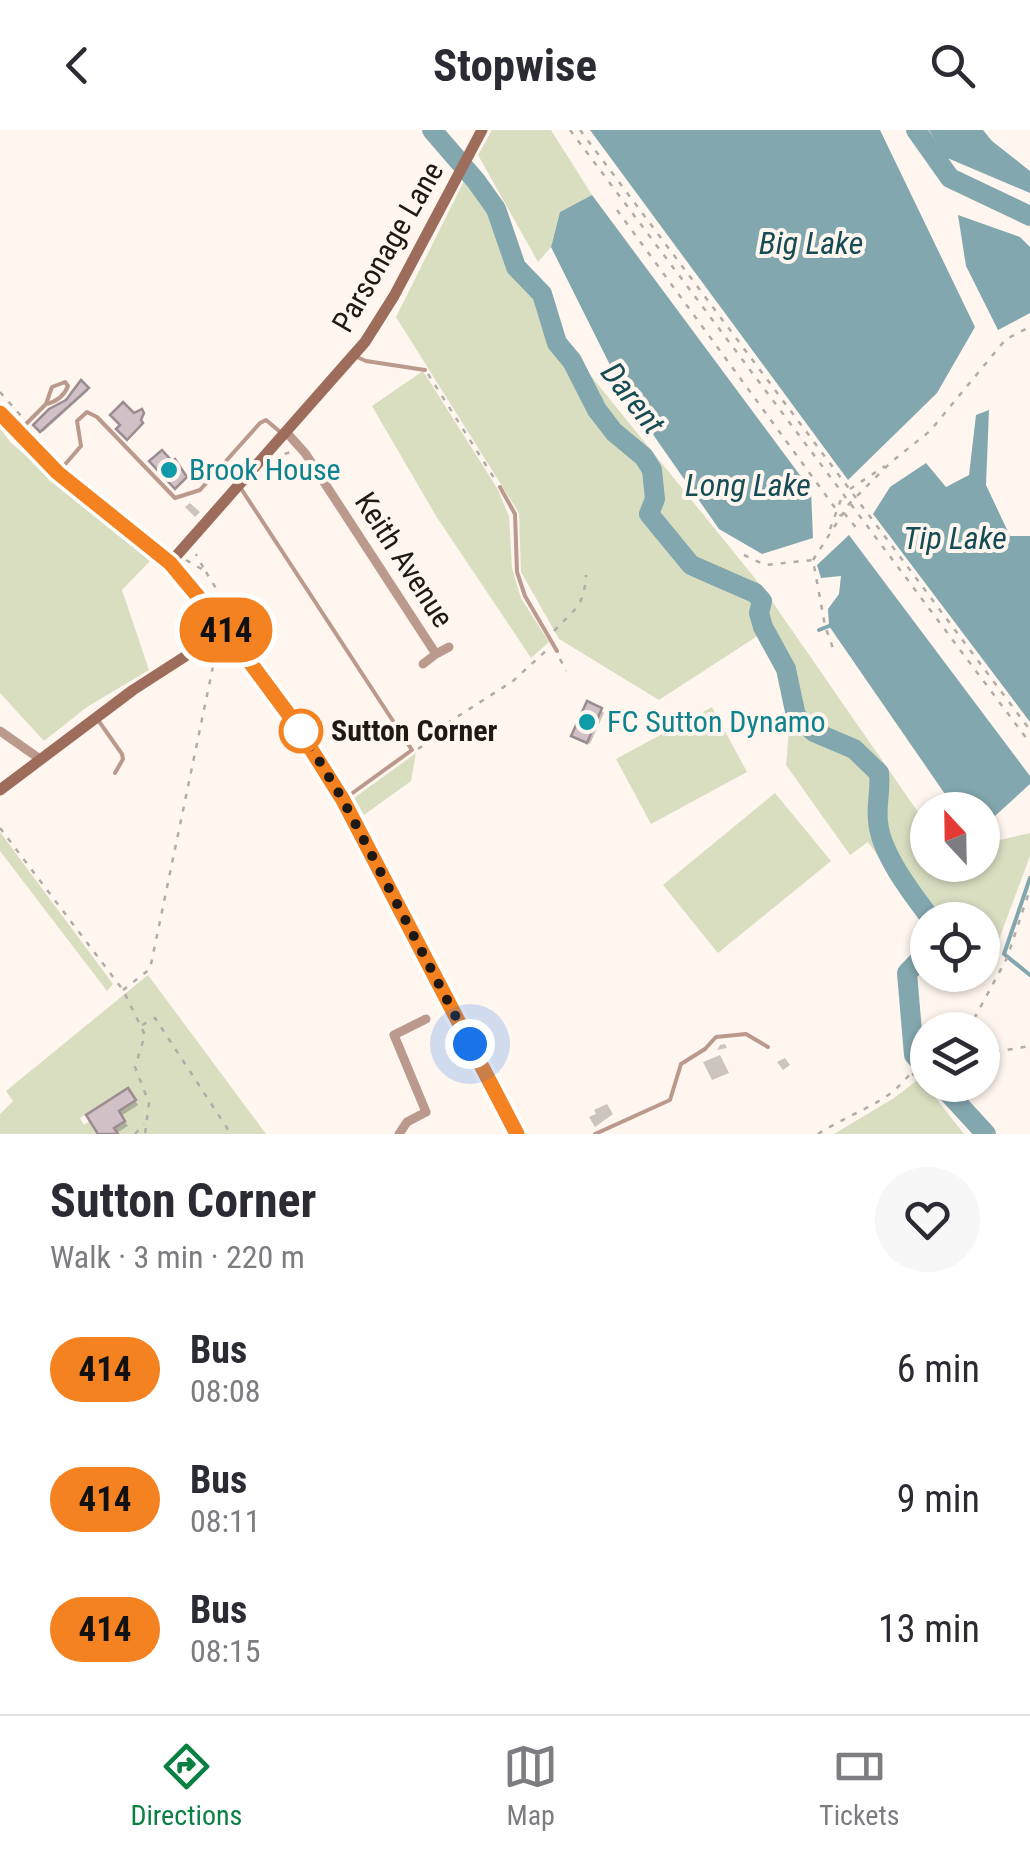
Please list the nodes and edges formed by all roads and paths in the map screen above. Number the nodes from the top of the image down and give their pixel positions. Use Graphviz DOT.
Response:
graph roads {
  1 [pos="482,130"];
  2 [pos="570,130"];
  3 [pos="580,130"];
  4 [pos="617,210"];
  5 [pos="1030,327"];
  6 [pos="354,356"];
  7 [pos="425,370"];
  8 [pos="46,404"];
  9 [pos="0,413"];
  10 [pos="18,432"];
  11 [pos="286,434"];
  12 [pos="305,453"];
  13 [pos="890,462"];
  14 [pos="58,473"];
  15 [pos="500,487"];
  16 [pos="242,490"];
  17 [pos="850,490"];
  18 [pos="843,494"];
  19 [pos="855,498"];
  20 [pos="850,503"];
  21 [pos="837,510"];
  22 [pos="842,514"];
  23 [pos="858,530"];
  24 [pos="828,535"];
  25 [pos="192,549"];
  26 [pos="744,555"];
  27 [pos="813,560"];
  28 [pos="170,563"];
  29 [pos="205,571"];
  30 [pos="586,575"];
  31 [pos="226,630"];
  32 [pos="550,635"];
  33 [pos="246,637"];
  34 [pos="554,644"];
  35 [pos="449,647"];
  36 [pos="216,649"];
  37 [pos="557,651"];
  38 [pos="834,651"];
  39 [pos="436,654"];
  40 [pos="423,664"];
  41 [pos="566,671"];
  42 [pos="95,716"];
  43 [pos="1030,730"];
  44 [pos="0,731"];
  45 [pos="1030,743"];
  46 [pos="411,754"];
  47 [pos="40,759"];
  48 [pos="115,772"];
  49 [pos="0,790"];
  50 [pos="343,800"];
  51 [pos="0,828"];
  52 [pos="1030,889"];
  53 [pos="122,990"];
  54 [pos="978,1012"];
  55 [pos="426,1019"];
  56 [pos="141,1026"];
  57 [pos="1030,1046"];
  58 [pos="768,1047"];
  59 [pos="1000,1051"];
  60 [pos="910,1076"];
  61 [pos="146,1123"];
  62 [pos="135,1134"];
  63 [pos="144,1134"];
  64 [pos="230,1134"];
  65 [pos="398,1134"];
  66 [pos="516,1134"];
  67 [pos="595,1134"];
  68 [pos="818,1134"];
  1 -- 6 [label="street, Parsonage Lane"];
  2 -- 18 [label="path"];
  3 -- 17 [label="path"];
  4 -- 21 [label="path"];
  5 -- 13 [label="path"];
  6 -- 7 [label="lane"];
  6 -- 11 [label="street, Parsonage Lane"];
  7 -- 15 [label="path"];
  8 -- 8 [label="lane"];
  8 -- 10 [label="lane"];
  9 -- 10 [label="main road"];
  10 -- 14 [label="main road"];
  11 -- 12 [label="street, Keith Avenue"];
  11 -- 14 [label="lane"];
  11 -- 16 [label="street, Parsonage Lane"];
  12 -- 16 [label="path"];
  12 -- 39 [label="street, Keith Avenue"];
  13 -- 17 [label="path"];
  13 -- 19 [label="path"];
  14 -- 28 [label="main road"];
  15 -- 32 [label="lane"];
  16 -- 28 [label="street, Parsonage Lane"];
  16 -- 46 [label="lane"];
  17 -- 18 [label="path"];
  17 -- 19 [label="path"];
  18 -- 20 [label="path"];
  18 -- 21 [label="path"];
  19 -- 20 [label="path"];
  19 -- 43 [label="path"];
  20 -- 22 [label="path"];
  20 -- 45 [label="path"];
  21 -- 22 [label="path"];
  21 -- 24 [label="path"];
  22 -- 23 [label="path"];
  22 -- 24 [label="path"];
  24 -- 27 [label="path"];
  25 -- 29 [label="path"];
  26 -- 27 [label="path"];
  27 -- 38 [label="path"];
  28 -- 29 [label="path"];
  28 -- 31 [label="main road"];
  29 -- 33 [label="path"];
  30 -- 32 [label="path"];
  31 -- 42 [label="street"];
  31 -- 50 [label="main road"];
  32 -- 34 [label="lane"];
  34 -- 37 [label="lane"];
  34 -- 46 [label="path"];
  35 -- 39 [label="street, Keith Avenue"];
  36 -- 53 [label="path"];
  37 -- 41 [label="path"];
  39 -- 40 [label="street"];
  42 -- 47 [label="street"];
  42 -- 48 [label="lane"];
  44 -- 47 [label="street"];
  46 -- 50 [label="lane"];
  47 -- 49 [label="street"];
  50 -- 66 [label="main road"];
  51 -- 53 [label="path"];
  52 -- 54 [label="path"];
  53 -- 56 [label="path"];
  55 -- 65 [label="street"];
  56 -- 61 [label="path"];
  56 -- 64 [label="path"];
  57 -- 59 [label="path"];
  58 -- 67 [label="lane"];
  60 -- 68 [label="path"];
  61 -- 62 [label="path"];
  61 -- 63 [label="path"];
}
